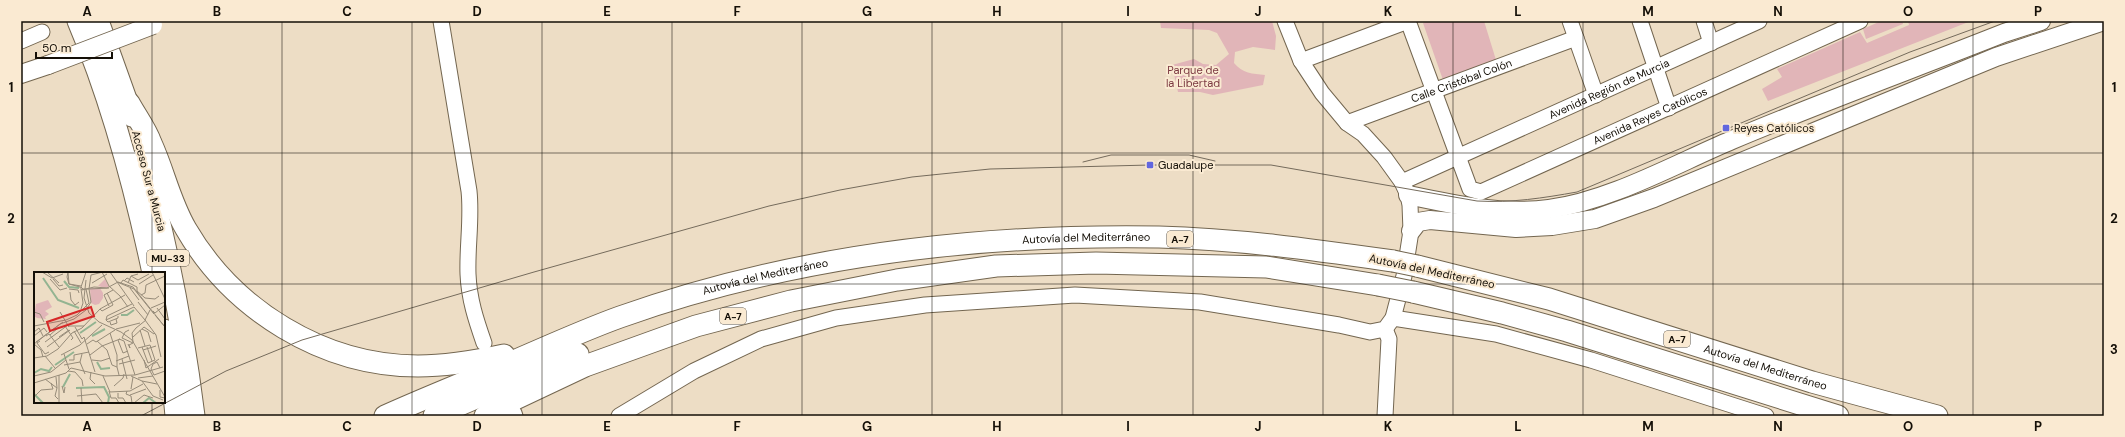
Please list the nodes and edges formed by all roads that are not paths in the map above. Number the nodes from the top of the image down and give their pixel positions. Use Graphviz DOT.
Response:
graph roads {
  1 [pos="78,21"];
  2 [pos="98,21"];
  3 [pos="441,21"];
  4 [pos="1285,21"];
  5 [pos="1408,21"];
  6 [pos="1570,21"];
  7 [pos="1640,21"];
  8 [pos="1704,21"];
  9 [pos="1759,21"];
  10 [pos="1860,21"];
  11 [pos="2041,21"];
  12 [pos="2104,21"];
  13 [pos="158,23"];
  14 [pos="42,32"];
  15 [pos="1576,38"];
  16 [pos="21,42"];
  17 [pos="1712,43"];
  18 [pos="1301,62"];
  19 [pos="1656,68"];
  20 [pos="21,74"];
  21 [pos="1434,91"];
  22 [pos="1596,95"];
  23 [pos="129,103"];
  24 [pos="1669,108"];
  25 [pos="1347,123"];
  26 [pos="1458,157"];
  27 [pos="1407,194"];
  28 [pos="1473,225"];
  29 [pos="1411,231"];
  30 [pos="996,266"];
  31 [pos="153,272"];
  32 [pos="1389,324"];
  33 [pos="165,335"];
  34 [pos="484,343"];
  35 [pos="548,346"];
  36 [pos="176,416"];
  37 [pos="194,416"];
  38 [pos="384,416"];
  39 [pos="434,416"];
  40 [pos="485,416"];
  41 [pos="619,416"];
  42 [pos="1385,416"];
  43 [pos="1766,416"];
  44 [pos="1838,416"];
  45 [pos="1937,416"];
  1 -- 31 [label="highway, Acceso Sur a Murcia / MU-33"];
  2 -- 23 [label="highway, Acceso Sur a Murcia / MU-33"];
  3 -- 34 [label="street"];
  4 -- 18 [label="street"];
  5 -- 18 [label="street"];
  5 -- 21 [label="street"];
  6 -- 15 [label="street"];
  7 -- 19 [label="street"];
  8 -- 17 [label="street"];
  9 -- 17 [label="street, Avenida Región de Murcia"];
  10 -- 24 [label="street, Avenida Reyes Católicos"];
  11 -- 27 [label="main road"];
  12 -- 28 [label="main road"];
  13 -- 20 [label="main road, bridge"];
  14 -- 16 [label="street"];
  15 -- 21 [label="street, Calle Cristóbal Colón"];
  15 -- 22 [label="street"];
  17 -- 19 [label="street, Avenida Región de Murcia"];
  18 -- 25 [label="street"];
  19 -- 22 [label="street, Avenida Región de Murcia"];
  19 -- 24 [label="street"];
  21 -- 25 [label="street, Calle Cristóbal Colón"];
  21 -- 26 [label="street"];
  22 -- 26 [label="street, Avenida Región de Murcia"];
  23 -- 35 [label="highway"];
  23 -- 37 [label="highway, Acceso Sur a Murcia / MU-33"];
  24 -- 26 [label="street, Avenida Reyes Católicos"];
  25 -- 27 [label="street"];
  26 -- 27 [label="street, Avenida Región de Murcia"];
  27 -- 28 [label="main road"];
  27 -- 29 [label="street"];
  28 -- 29 [label="main road"];
  29 -- 32 [label="street"];
  30 -- 39 [label="highway"];
  30 -- 40 [label="highway, A-7"];
  30 -- 44 [label="highway, A-7, bridge"];
  32 -- 41 [label="street"];
  32 -- 42 [label="street"];
  32 -- 43 [label="street"];
  33 -- 36 [label="highway"];
  35 -- 38 [label="highway, Autovía del Mediterráneo / A-7"];
  35 -- 45 [label="highway, Autovía del Mediterráneo / A-7, bridge"];
}
